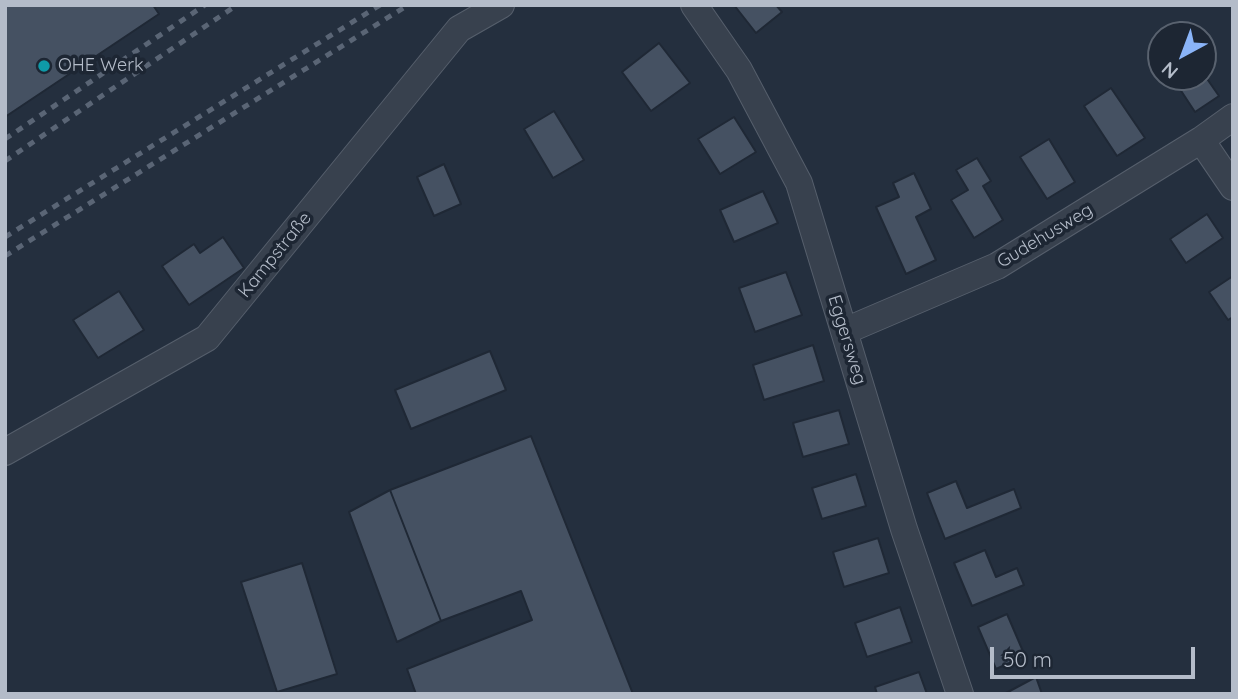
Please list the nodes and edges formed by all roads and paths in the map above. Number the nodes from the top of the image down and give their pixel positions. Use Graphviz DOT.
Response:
graph roads {
  1 [pos="501,5"];
  2 [pos="694,5"];
  3 [pos="1233,117"];
  4 [pos="1201,140"];
  5 [pos="1233,187"];
  6 [pos="845,331"];
  7 [pos="5,452"];
  8 [pos="960,694"];
  1 -- 7 [label="street, Kampstraße"];
  2 -- 6 [label="street, Eggersweg"];
  3 -- 4 [label="street, Gudehusweg"];
  4 -- 5 [label="street"];
  4 -- 6 [label="street, Gudehusweg"];
  6 -- 8 [label="street, Eggersweg"];
}
